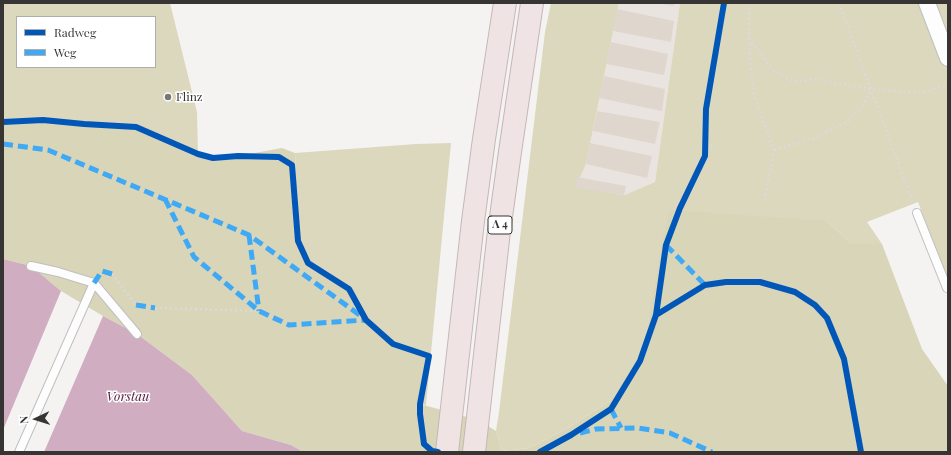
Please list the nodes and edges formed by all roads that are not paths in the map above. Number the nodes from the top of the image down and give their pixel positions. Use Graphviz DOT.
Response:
graph roads {
  1 [pos="505,3"];
  2 [pos="532,3"];
  3 [pos="927,3"];
  4 [pos="948,58"];
  5 [pos="917,213"];
  6 [pos="31,266"];
  7 [pos="94,283"];
  8 [pos="948,289"];
  9 [pos="137,334"];
  10 [pos="447,448"];
  11 [pos="475,450"];
  12 [pos="18,452"];
  1 -- 10 [label="highway, A 4"];
  2 -- 11 [label="highway, A 4"];
  3 -- 4 [label="street"];
  5 -- 8 [label="lane"];
  6 -- 7 [label="lane"];
  7 -- 9 [label="lane"];
  7 -- 12 [label="lane"];
}
